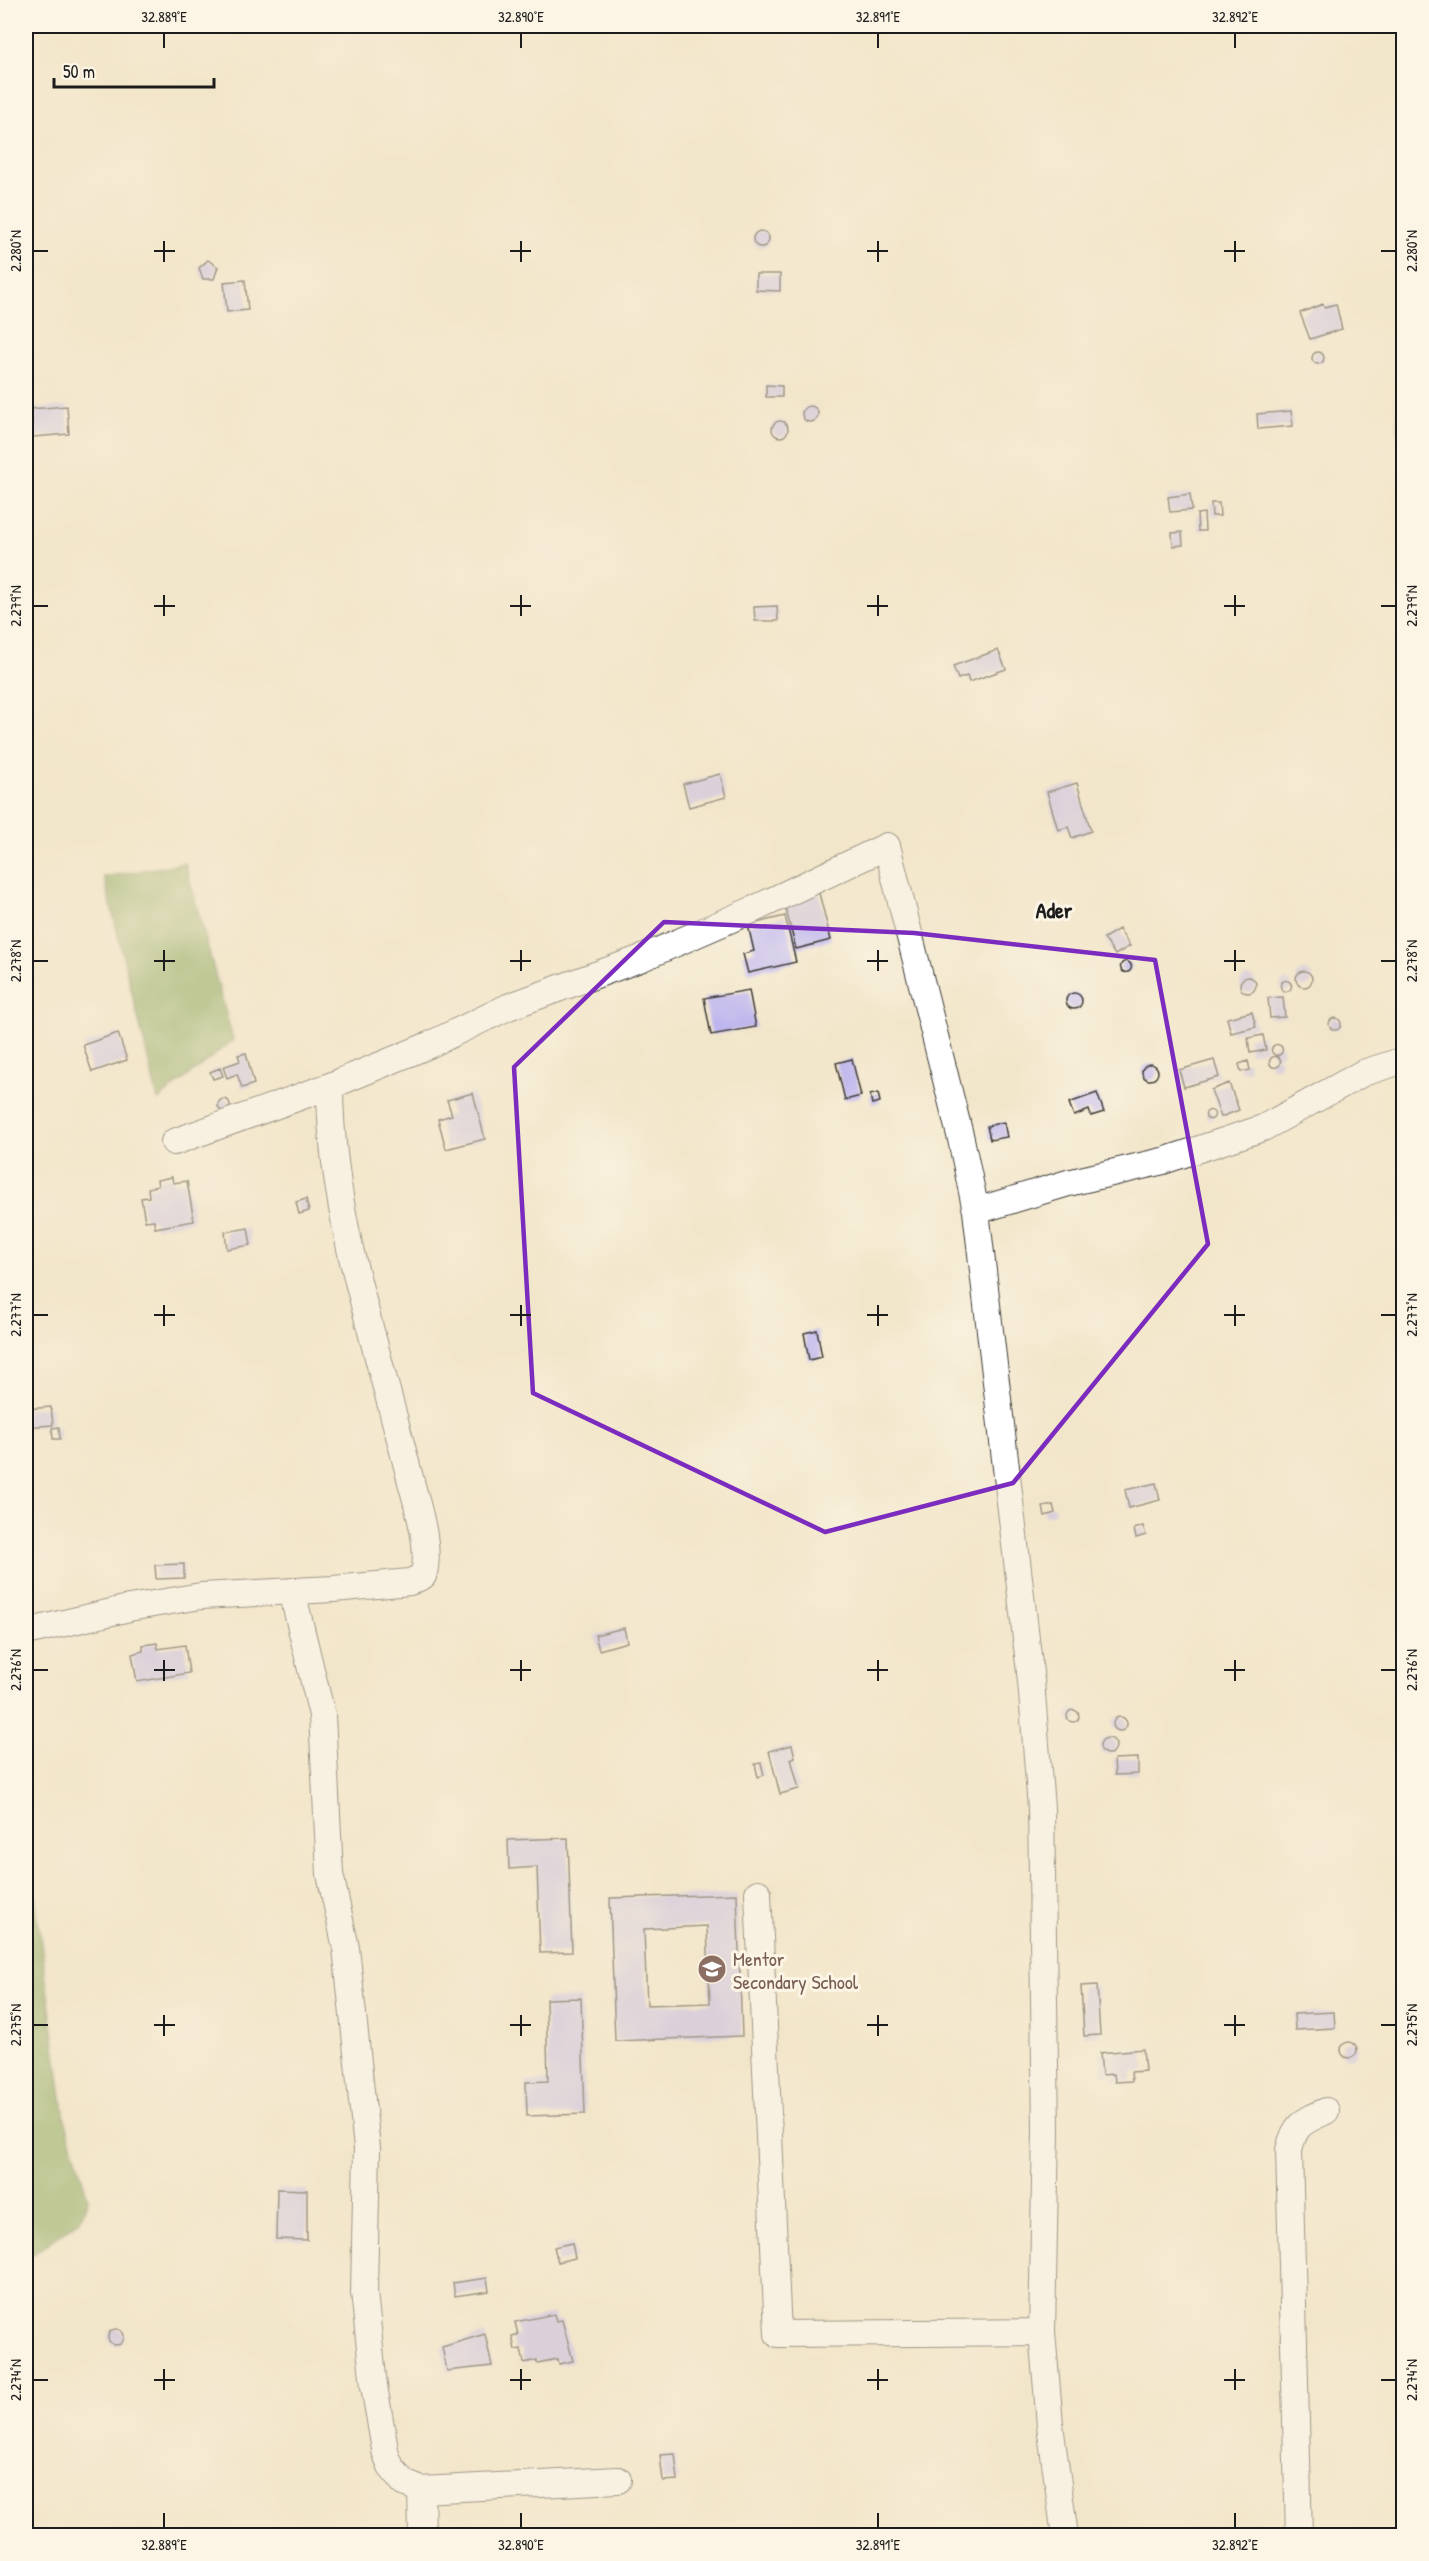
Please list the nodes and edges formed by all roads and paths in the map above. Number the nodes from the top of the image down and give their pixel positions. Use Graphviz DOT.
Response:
graph roads {
  1 [pos="1404,1060"];
  2 [pos="330,1086"];
  3 [pos="174,1142"];
  4 [pos="976,1211"];
  5 [pos="292,1591"];
  6 [pos="26,1632"];
  7 [pos="758,1893"];
  8 [pos="1326,2111"];
  9 [pos="1042,2332"];
  10 [pos="618,2480"];
  11 [pos="421,2490"];
  12 [pos="422,2535"];
  13 [pos="1065,2535"];
  14 [pos="1299,2535"];
  1 -- 4 [label="street"];
  2 -- 3 [label="street"];
  2 -- 4 [label="street"];
  2 -- 5 [label="street"];
  4 -- 9 [label="street"];
  5 -- 6 [label="street"];
  5 -- 11 [label="street"];
  7 -- 9 [label="street"];
  8 -- 14 [label="street"];
  9 -- 13 [label="street"];
  10 -- 11 [label="street"];
  11 -- 12 [label="street"];
}
